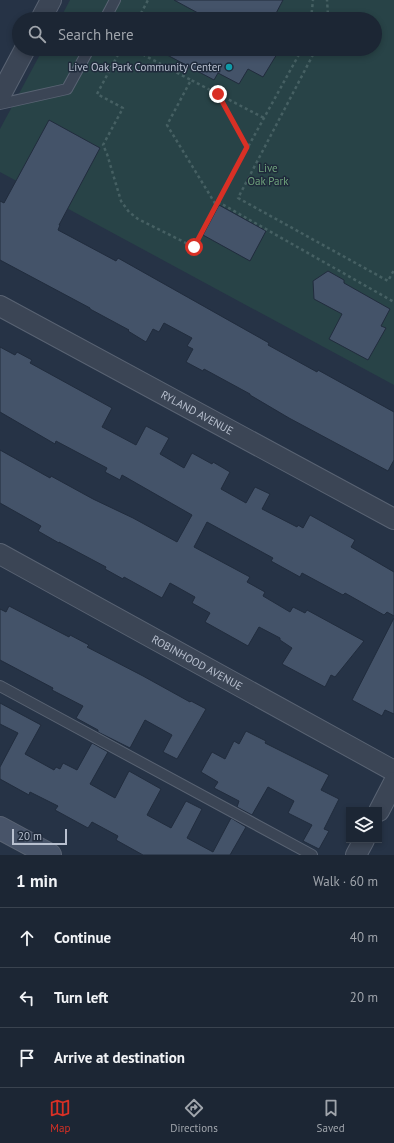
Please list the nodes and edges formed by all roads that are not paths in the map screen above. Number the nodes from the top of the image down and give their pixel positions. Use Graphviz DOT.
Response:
graph roads {
  1 [pos="51,0"];
  2 [pos="115,0"];
  3 [pos="45,12"];
  4 [pos="109,12"];
  5 [pos="21,56"];
  6 [pos="85,56"];
  7 [pos="0,96"];
  8 [pos="0,104"];
  9 [pos="0,306"];
  10 [pos="394,520"];
  11 [pos="0,554"];
  12 [pos="0,686"];
  13 [pos="394,771"];
  14 [pos="394,782"];
  15 [pos="381,807"];
  16 [pos="0,828"];
  17 [pos="362,843"];
  18 [pos="50,855"];
  19 [pos="312,855"];
  20 [pos="356,855"];
  1 -- 3 [label="street"];
  2 -- 4 [label="lane"];
  5 -- 7 [label="street"];
  6 -- 8 [label="lane"];
  9 -- 10 [label="street, RYLAND AVENUE"];
  11 -- 13 [label="street, ROBINHOOD AVENUE"];
  12 -- 19 [label="lane"];
  14 -- 15 [label="street"];
  16 -- 18 [label="main road"];
  17 -- 20 [label="street"];
}
